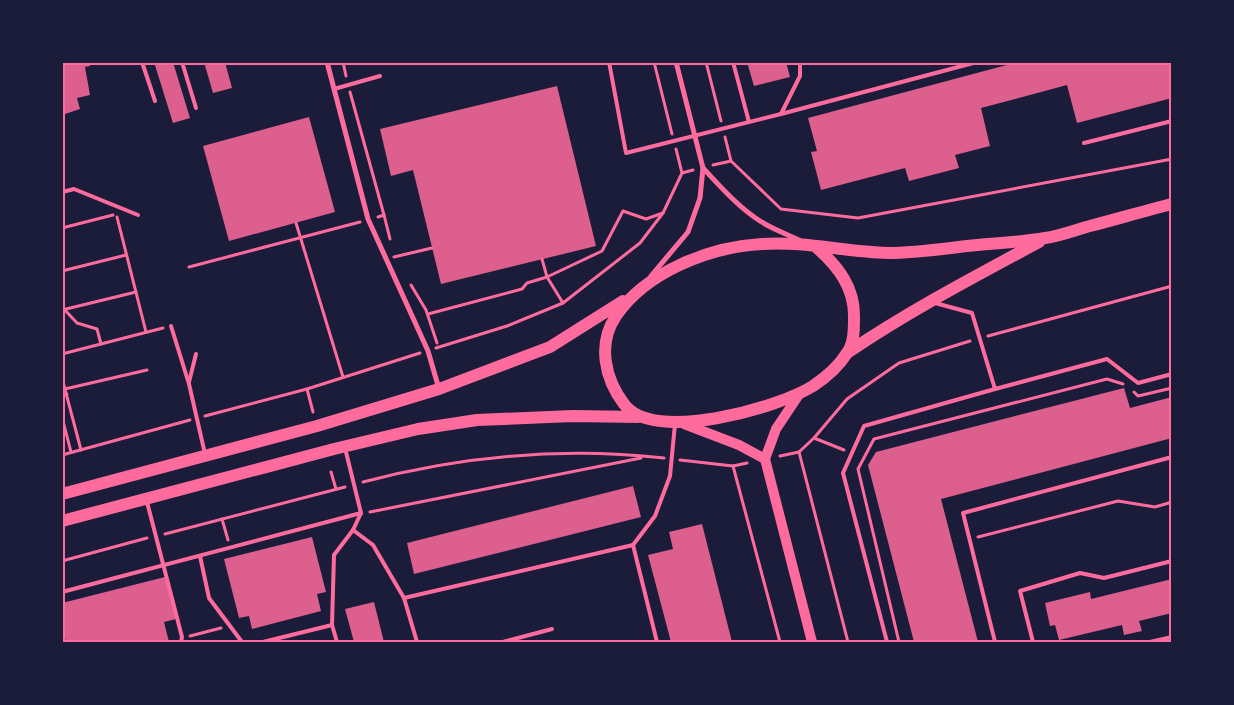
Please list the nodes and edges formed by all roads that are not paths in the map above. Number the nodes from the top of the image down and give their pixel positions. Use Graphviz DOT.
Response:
graph roads {
  1 [pos="142,62"];
  2 [pos="182,62"];
  3 [pos="326,62"];
  4 [pos="609,62"];
  5 [pos="676,62"];
  6 [pos="733,62"];
  7 [pos="800,62"];
  8 [pos="977,62"];
  9 [pos="380,76"];
  10 [pos="334,90"];
  11 [pos="155,101"];
  12 [pos="196,108"];
  13 [pos="781,114"];
  14 [pos="1172,121"];
  15 [pos="749,122"];
  16 [pos="695,136"];
  17 [pos="1084,143"];
  18 [pos="703,168"];
  19 [pos="62,192"];
  20 [pos="1172,204"];
  21 [pos="138,215"];
  22 [pos="1047,238"];
  23 [pos="816,247"];
  24 [pos="637,291"];
  25 [pos="928,302"];
  26 [pos="171,326"];
  27 [pos="847,353"];
  28 [pos="196,354"];
  29 [pos="1172,374"];
  30 [pos="189,384"];
  31 [pos="995,389"];
  32 [pos="439,390"];
  33 [pos="800,392"];
  34 [pos="638,416"];
  35 [pos="675,422"];
  36 [pos="344,446"];
  37 [pos="206,456"];
  38 [pos="1172,457"];
  39 [pos="765,459"];
  40 [pos="62,494"];
  41 [pos="146,499"];
  42 [pos="361,514"];
  43 [pos="62,521"];
  44 [pos="353,530"];
  45 [pos="633,544"];
  46 [pos="200,556"];
  47 [pos="1172,561"];
  48 [pos="164,566"];
  49 [pos="62,592"];
  50 [pos="404,598"];
  51 [pos="332,626"];
  52 [pos="552,629"];
  53 [pos="1172,637"];
  54 [pos="182,640"];
  55 [pos="242,642"];
  56 [pos="263,642"];
  57 [pos="337,642"];
  58 [pos="417,642"];
  59 [pos="503,642"];
  60 [pos="657,642"];
  61 [pos="812,642"];
  62 [pos="886,642"];
  63 [pos="995,642"];
  64 [pos="1033,642"];
  65 [pos="1150,642"];
  1 -- 11 [label="lane"];
  2 -- 12 [label="lane"];
  3 -- 10 [label="street"];
  4 -- 16 [label="lane"];
  5 -- 16 [label="street"];
  6 -- 15 [label="lane"];
  7 -- 13 [label="lane"];
  8 -- 13 [label="lane"];
  9 -- 10 [label="lane"];
  10 -- 32 [label="street"];
  13 -- 15 [label="lane"];
  14 -- 17 [label="lane"];
  15 -- 16 [label="lane"];
  16 -- 18 [label="street"];
  18 -- 23 [label="street"];
  18 -- 24 [label="street"];
  19 -- 21 [label="lane"];
  20 -- 22 [label="main road"];
  22 -- 23 [label="main road"];
  22 -- 25 [label="main road"];
  23 -- 24 [label="main road"];
  23 -- 27 [label="main road"];
  24 -- 32 [label="main road"];
  24 -- 34 [label="main road"];
  25 -- 27 [label="main road"];
  25 -- 31 [label="lane"];
  26 -- 30 [label="lane"];
  27 -- 33 [label="main road"];
  28 -- 30 [label="lane"];
  29 -- 31 [label="lane"];
  30 -- 37 [label="lane"];
  31 -- 62 [label="lane"];
  32 -- 37 [label="main road"];
  33 -- 35 [label="main road"];
  33 -- 39 [label="main road"];
  34 -- 35 [label="main road"];
  34 -- 36 [label="main road"];
  35 -- 39 [label="main road"];
  35 -- 45 [label="lane"];
  36 -- 41 [label="main road"];
  36 -- 42 [label="lane"];
  37 -- 40 [label="main road"];
  38 -- 63 [label="lane"];
  39 -- 61 [label="main road"];
  41 -- 43 [label="main road"];
  41 -- 48 [label="lane"];
  42 -- 44 [label="lane"];
  42 -- 46 [label="lane"];
  44 -- 50 [label="lane"];
  44 -- 51 [label="lane"];
  45 -- 50 [label="lane"];
  45 -- 60 [label="lane"];
  46 -- 48 [label="lane"];
  46 -- 55 [label="lane"];
  47 -- 64 [label="lane"];
  48 -- 49 [label="lane"];
  48 -- 54 [label="lane"];
  50 -- 58 [label="lane"];
  51 -- 56 [label="lane"];
  51 -- 57 [label="lane"];
  52 -- 59 [label="lane"];
  53 -- 65 [label="lane"];
}
